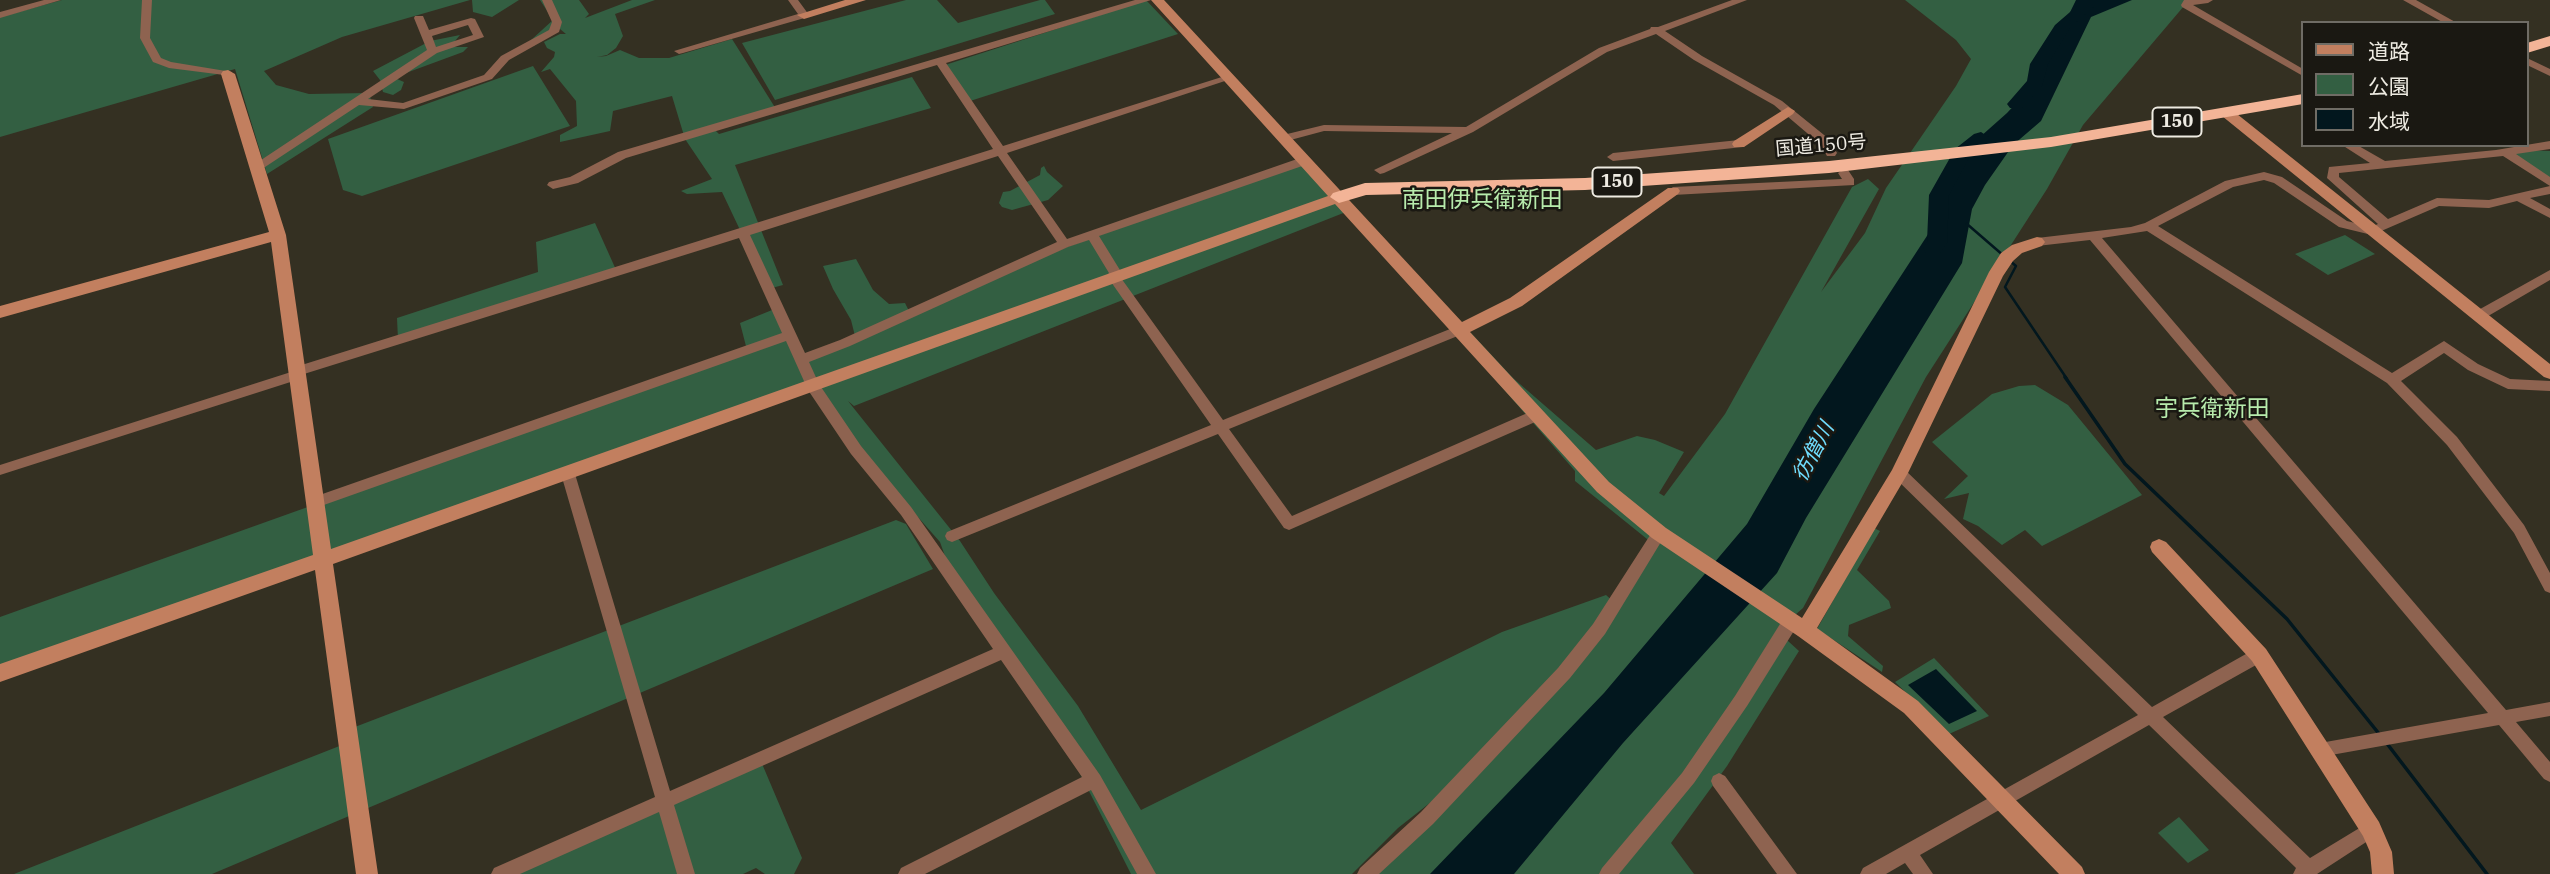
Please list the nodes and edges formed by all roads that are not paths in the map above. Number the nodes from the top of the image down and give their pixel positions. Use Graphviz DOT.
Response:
graph roads {
  1 [pos="56,0"];
  2 [pos="147,0"];
  3 [pos="547,0"];
  4 [pos="793,0"];
  5 [pos="1146,0"];
  6 [pos="1157,0"];
  7 [pos="1742,0"];
  8 [pos="2207,0"];
  9 [pos="2408,0"];
  10 [pos="855,1"];
  11 [pos="0,15"];
  12 [pos="804,15"];
  13 [pos="419,18"];
  14 [pos="2448,21"];
  15 [pos="1655,29"];
  16 [pos="426,34"];
  17 [pos="2550,41"];
  18 [pos="2529,47"];
  19 [pos="433,51"];
  20 [pos="679,51"];
  21 [pos="939,61"];
  22 [pos="2529,62"];
  23 [pos="2302,72"];
  24 [pos="2550,73"];
  25 [pos="228,74"];
  26 [pos="1228,78"];
  27 [pos="2302,99"];
  28 [pos="357,101"];
  29 [pos="1788,111"];
  30 [pos="2227,113"];
  31 [pos="1469,130"];
  32 [pos="1283,138"];
  33 [pos="1739,144"];
  34 [pos="2550,145"];
  35 [pos="2351,147"];
  36 [pos="1000,150"];
  37 [pos="1831,153"];
  38 [pos="2506,153"];
  39 [pos="1613,157"];
  40 [pos="1304,161"];
  41 [pos="2381,164"];
  42 [pos="258,166"];
  43 [pos="1380,170"];
  44 [pos="1844,173"];
  45 [pos="2550,182"];
  46 [pos="553,185"];
  47 [pos="2550,190"];
  48 [pos="1673,191"];
  49 [pos="1339,197"];
  50 [pos="2521,198"];
  51 [pos="2550,214"];
  52 [pos="2387,225"];
  53 [pos="2149,226"];
  54 [pos="2372,231"];
  55 [pos="743,233"];
  56 [pos="278,234"];
  57 [pos="1092,235"];
  58 [pos="2093,236"];
  59 [pos="2038,242"];
  60 [pos="1064,244"];
  61 [pos="2550,274"];
  62 [pos="1115,275"];
  63 [pos="0,312"];
  64 [pos="2478,316"];
  65 [pos="1460,330"];
  66 [pos="790,335"];
  67 [pos="801,360"];
  68 [pos="298,373"];
  69 [pos="2550,373"];
  70 [pos="2392,380"];
  71 [pos="813,386"];
  72 [pos="2550,386"];
  73 [pos="1537,415"];
  74 [pos="1220,426"];
  75 [pos="0,470"];
  76 [pos="1899,472"];
  77 [pos="568,474"];
  78 [pos="316,502"];
  79 [pos="1659,533"];
  80 [pos="952,536"];
  81 [pos="2160,547"];
  82 [pos="323,562"];
  83 [pos="2550,587"];
  84 [pos="1794,623"];
  85 [pos="1004,651"];
  86 [pos="2259,654"];
  87 [pos="0,673"];
  88 [pos="2550,709"];
  89 [pos="2150,716"];
  90 [pos="2501,716"];
  91 [pos="2320,750"];
  92 [pos="2550,774"];
  93 [pos="1094,780"];
  94 [pos="1719,781"];
  95 [pos="2002,800"];
  96 [pos="663,802"];
  97 [pos="2371,829"];
  98 [pos="1908,853"];
  99 [pos="2305,872"];
  100 [pos="367,874"];
  101 [pos="500,874"];
  102 [pos="686,874"];
  103 [pos="907,874"];
  104 [pos="1147,874"];
  105 [pos="1366,874"];
  106 [pos="1608,874"];
  107 [pos="1788,874"];
  108 [pos="1869,874"];
  109 [pos="1924,874"];
  110 [pos="2074,874"];
  111 [pos="2383,874"];
  1 -- 11 [label="street"];
  2 -- 25 [label="street"];
  3 -- 28 [label="street"];
  4 -- 12 [label="street"];
  5 -- 21 [label="street"];
  6 -- 26 [label="street"];
  7 -- 15 [label="street"];
  8 -- 23 [label="street"];
  9 -- 14 [label="street"];
  10 -- 12 [label="street"];
  12 -- 20 [label="street"];
  13 -- 16 [label="street"];
  15 -- 29 [label="street"];
  15 -- 31 [label="street"];
  16 -- 19 [label="street"];
  16 -- 19 [label="street"];
  17 -- 18 [label="highway"];
  19 -- 28 [label="street"];
  21 -- 36 [label="street"];
  21 -- 46 [label="street"];
  22 -- 24 [label="street"];
  25 -- 42 [label="street"];
  26 -- 32 [label="street"];
  26 -- 36 [label="street"];
  27 -- 30 [label="highway, 国道150号 / 150"];
  28 -- 42 [label="street"];
  29 -- 33 [label="street"];
  29 -- 37 [label="street"];
  30 -- 49 [label="highway, 国道150号 / 150"];
  30 -- 54 [label="street"];
  31 -- 32 [label="street"];
  31 -- 43 [label="street"];
  32 -- 40 [label="street"];
  33 -- 39 [label="street"];
  34 -- 38 [label="street"];
  35 -- 41 [label="street"];
  36 -- 55 [label="street"];
  36 -- 60 [label="street"];
  38 -- 41 [label="street"];
  38 -- 45 [label="street"];
  40 -- 49 [label="street"];
  40 -- 57 [label="street"];
  41 -- 52 [label="street"];
  42 -- 56 [label="street"];
  44 -- 48 [label="street"];
  47 -- 50 [label="street"];
  48 -- 65 [label="street"];
  49 -- 62 [label="street"];
  49 -- 65 [label="street"];
  50 -- 51 [label="street"];
  50 -- 52 [label="street"];
  52 -- 54 [label="street"];
  53 -- 54 [label="street"];
  53 -- 58 [label="street"];
  53 -- 70 [label="street"];
  54 -- 64 [label="street"];
  55 -- 66 [label="street"];
  55 -- 68 [label="street"];
  56 -- 63 [label="street"];
  56 -- 68 [label="street"];
  57 -- 60 [label="street"];
  57 -- 62 [label="street"];
  58 -- 59 [label="street"];
  58 -- 90 [label="street"];
  59 -- 76 [label="street"];
  60 -- 67 [label="street"];
  61 -- 64 [label="street"];
  62 -- 71 [label="street"];
  62 -- 74 [label="street"];
  64 -- 69 [label="street"];
  65 -- 73 [label="street"];
  65 -- 74 [label="street"];
  66 -- 67 [label="street"];
  66 -- 78 [label="street"];
  67 -- 71 [label="street"];
  68 -- 75 [label="street"];
  68 -- 78 [label="street"];
  70 -- 72 [label="street"];
  70 -- 83 [label="street"];
  71 -- 77 [label="street"];
  71 -- 85 [label="street"];
  73 -- 74 [label="street"];
  73 -- 79 [label="street"];
  74 -- 80 [label="street"];
  76 -- 84 [label="street"];
  76 -- 89 [label="street"];
  77 -- 82 [label="street"];
  77 -- 96 [label="street"];
  78 -- 82 [label="street"];
  79 -- 84 [label="street"];
  79 -- 105 [label="street"];
  81 -- 86 [label="street"];
  82 -- 87 [label="street"];
  82 -- 100 [label="street"];
  84 -- 95 [label="street"];
  84 -- 106 [label="street"];
  85 -- 93 [label="street"];
  85 -- 96 [label="street"];
  86 -- 89 [label="street"];
  86 -- 91 [label="street"];
  88 -- 90 [label="street"];
  89 -- 95 [label="street"];
  89 -- 99 [label="street"];
  90 -- 91 [label="street"];
  90 -- 92 [label="street"];
  91 -- 97 [label="street"];
  93 -- 103 [label="street"];
  93 -- 104 [label="street"];
  94 -- 107 [label="street"];
  95 -- 98 [label="street"];
  95 -- 110 [label="street"];
  96 -- 101 [label="street"];
  96 -- 102 [label="street"];
  97 -- 99 [label="street"];
  97 -- 111 [label="street"];
  98 -- 108 [label="street"];
  98 -- 109 [label="street"];
}
